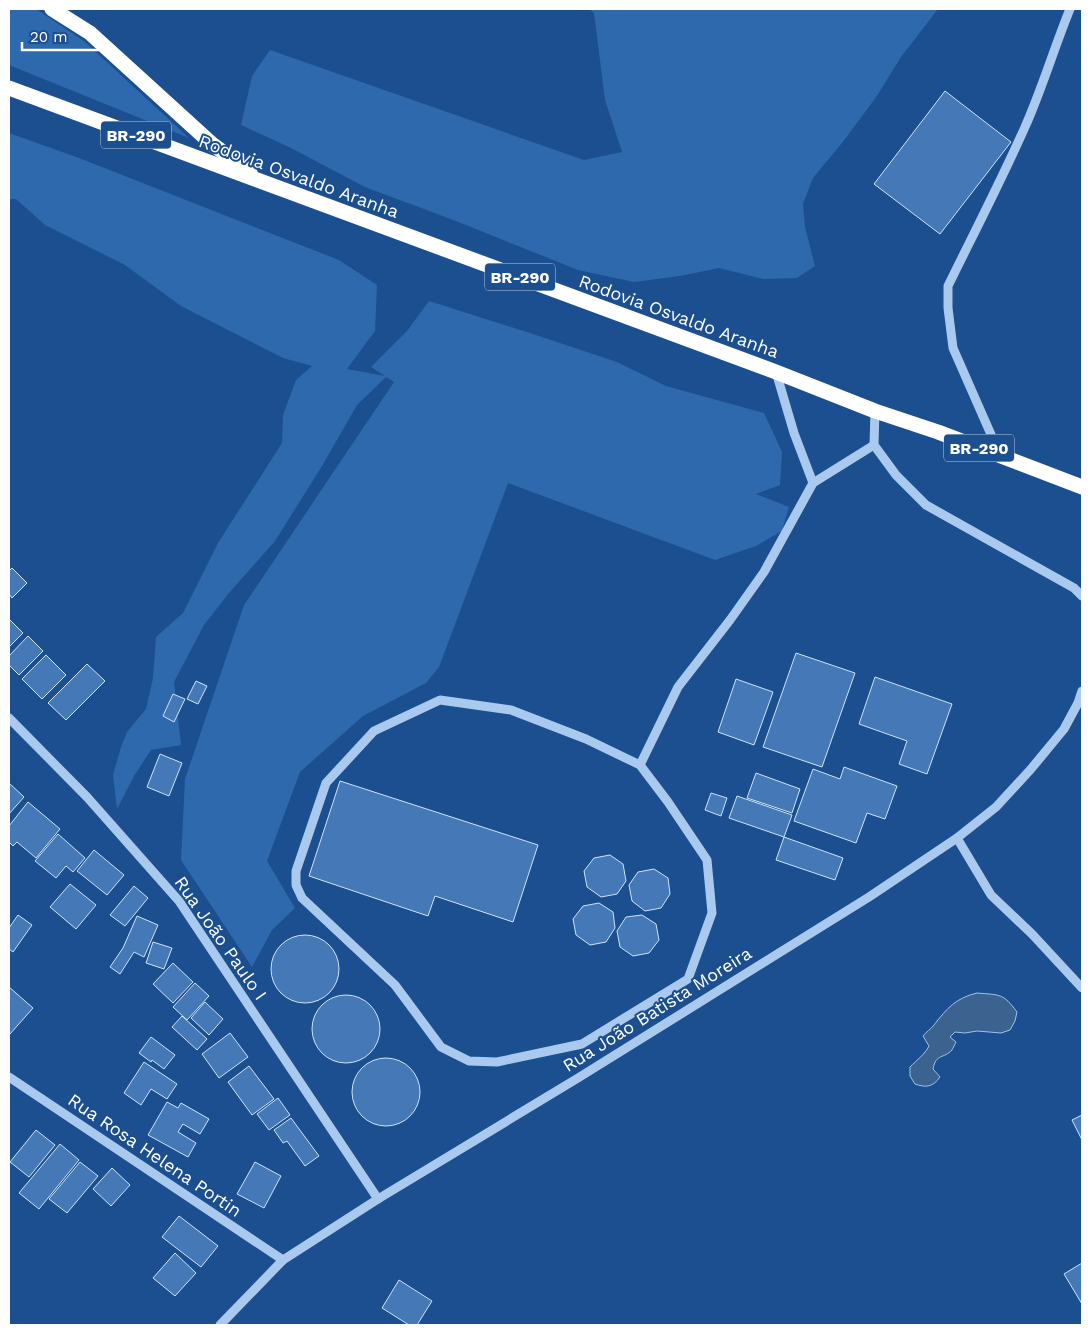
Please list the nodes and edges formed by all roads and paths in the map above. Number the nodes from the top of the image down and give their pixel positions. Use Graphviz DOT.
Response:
graph roads {
  1 [pos="52,9"];
  2 [pos="1070,9"];
  3 [pos="9,88"];
  4 [pos="263,182"];
  5 [pos="776,372"];
  6 [pos="875,411"];
  7 [pos="874,445"];
  8 [pos="1000,456"];
  9 [pos="813,483"];
  10 [pos="1082,487"];
  11 [pos="1082,596"];
  12 [pos="1082,691"];
  13 [pos="9,718"];
  14 [pos="640,766"];
  15 [pos="957,838"];
  16 [pos="1082,988"];
  17 [pos="9,1076"];
  18 [pos="378,1198"];
  19 [pos="283,1260"];
  20 [pos="220,1325"];
  1 -- 4 [label="highway"];
  2 -- 8 [label="street"];
  3 -- 4 [label="highway, Rodovia Osvaldo Aranha / BR-290"];
  4 -- 5 [label="highway, Rodovia Osvaldo Aranha / BR-290"];
  5 -- 6 [label="highway, Rodovia Osvaldo Aranha / BR-290"];
  5 -- 9 [label="street"];
  6 -- 7 [label="street"];
  6 -- 8 [label="highway, Rodovia Osvaldo Aranha / BR-290"];
  7 -- 9 [label="street"];
  7 -- 11 [label="street"];
  8 -- 10 [label="highway, Rodovia Osvaldo Aranha / BR-290"];
  9 -- 14 [label="street"];
  12 -- 15 [label="street, Rua João Batista Moreira"];
  13 -- 18 [label="street, Rua João Paulo I"];
  14 -- 14 [label="street"];
  15 -- 16 [label="street"];
  15 -- 18 [label="street, Rua João Batista Moreira"];
  17 -- 19 [label="street, Rua Rosa Helena Portin"];
  18 -- 19 [label="street, Rua João Batista Moreira"];
  19 -- 20 [label="street, Rua João Batista Moreira"];
}
